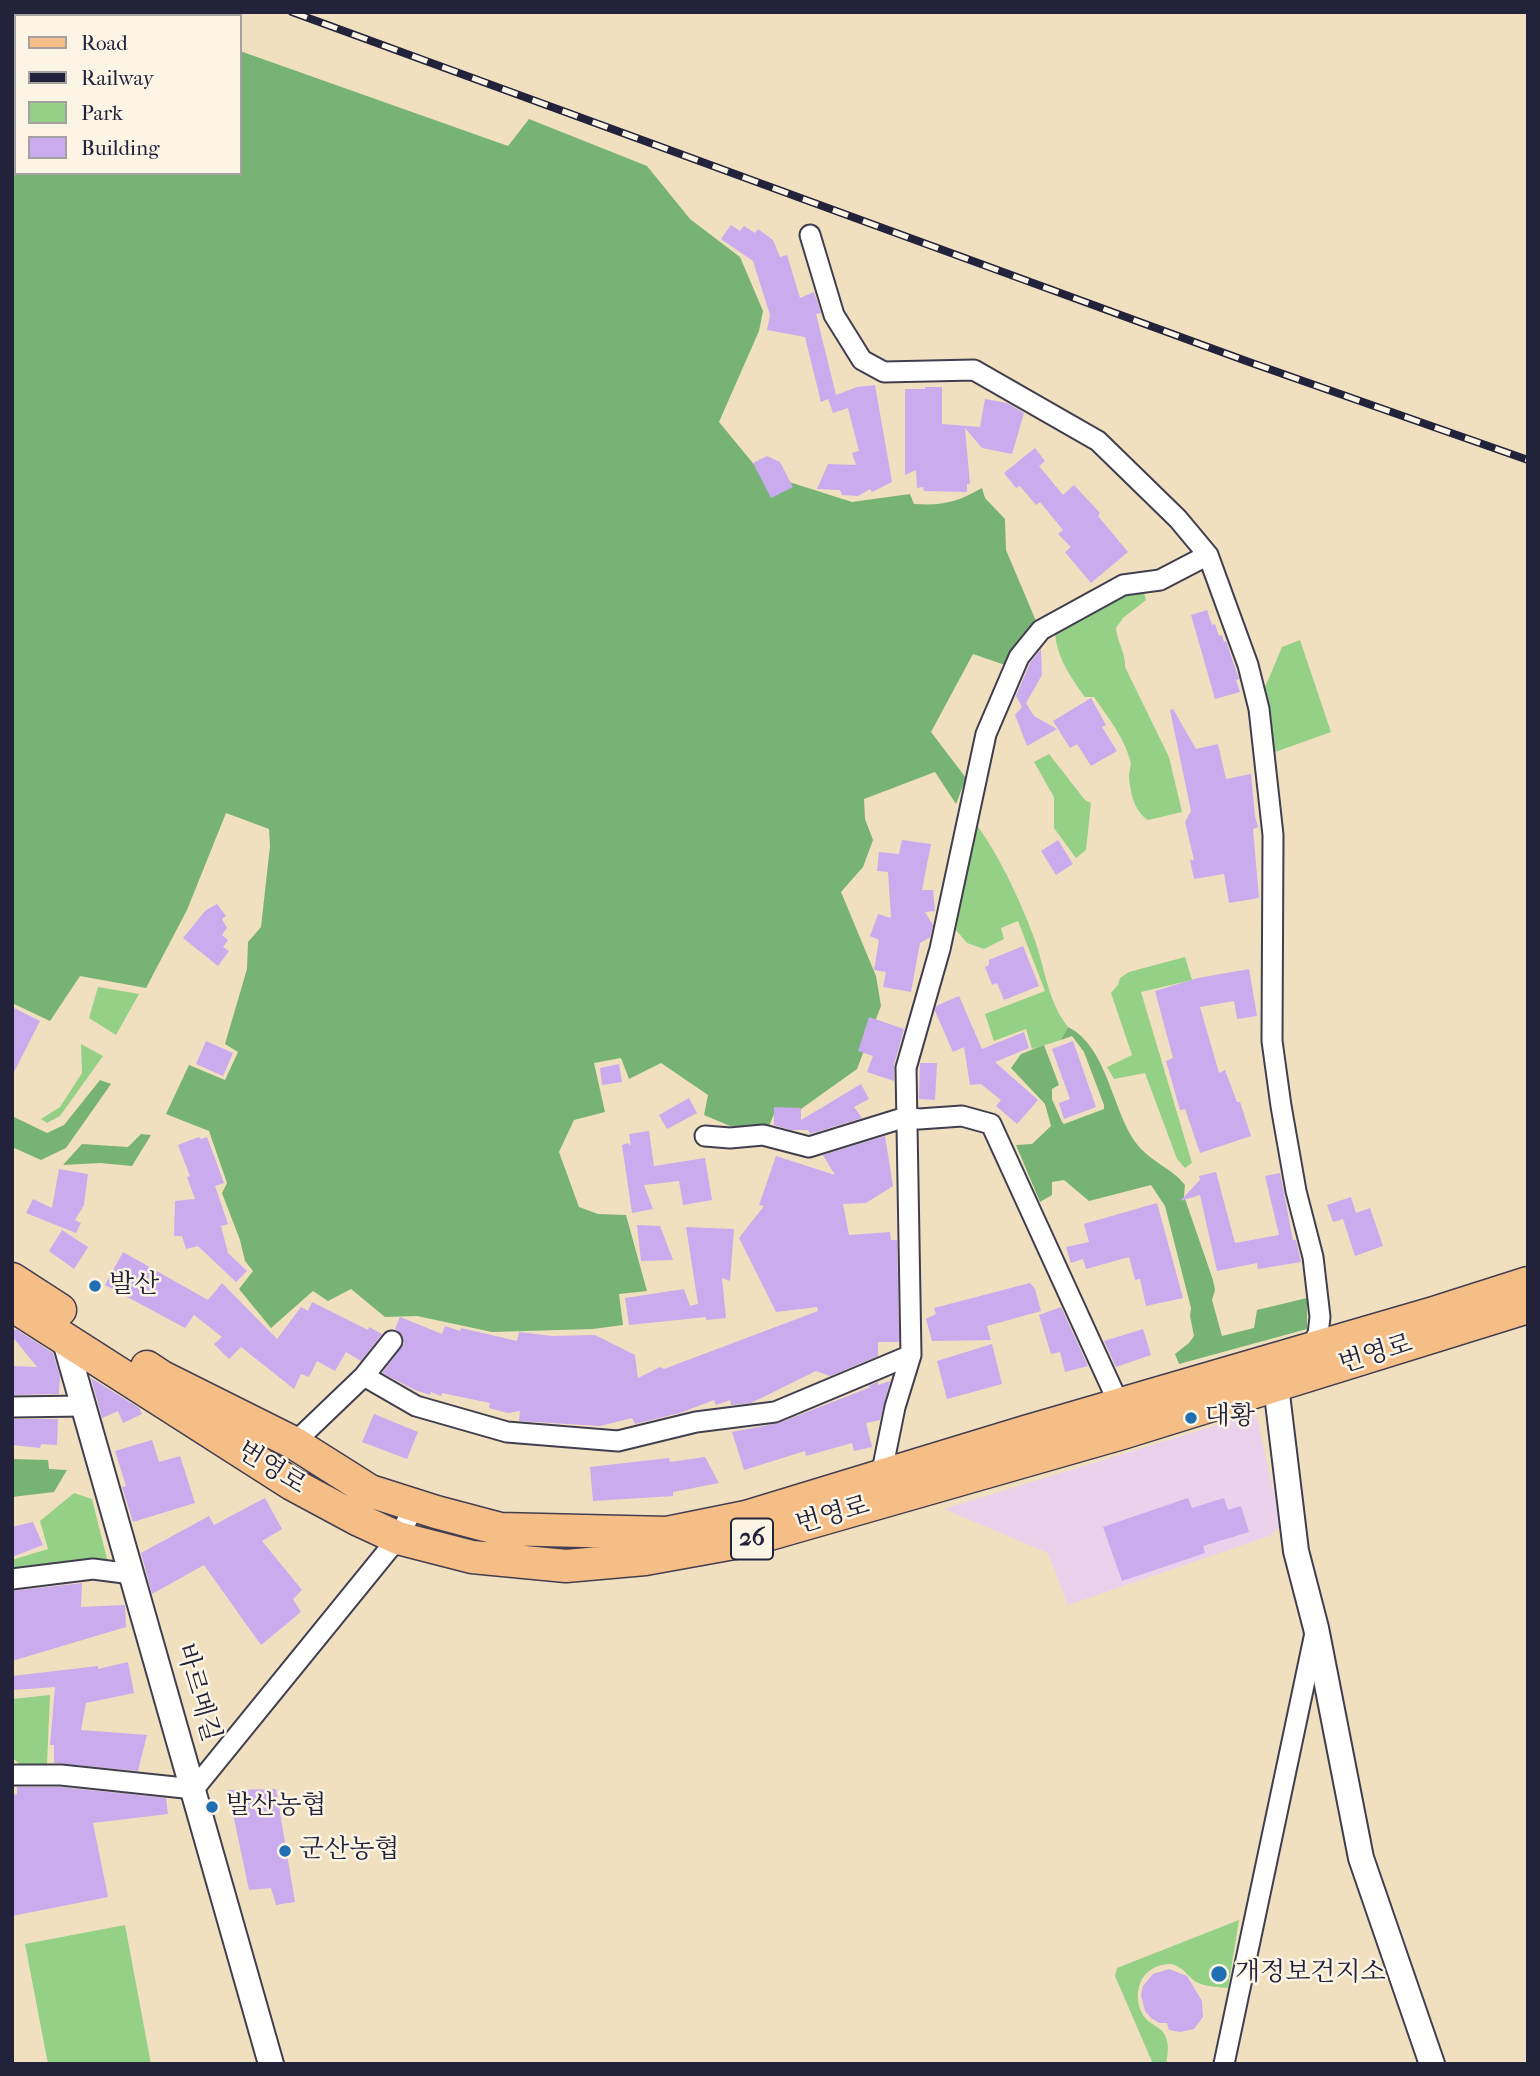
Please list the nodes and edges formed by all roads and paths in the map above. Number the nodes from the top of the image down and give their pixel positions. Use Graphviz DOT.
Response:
graph roads {
  1 [pos="810,235"];
  2 [pos="1208,555"];
  3 [pos="906,1117"];
  4 [pos="705,1136"];
  5 [pos="12,1279"];
  6 [pos="1528,1283"];
  7 [pos="12,1306"];
  8 [pos="1528,1307"];
  9 [pos="64,1338"];
  10 [pos="393,1341"];
  11 [pos="1307,1350"];
  12 [pos="911,1355"];
  13 [pos="364,1377"];
  14 [pos="1276,1386"];
  15 [pos="1119,1404"];
  16 [pos="84,1406"];
  17 [pos="12,1407"];
  18 [pos="294,1443"];
  19 [pos="881,1476"];
  20 [pos="415,1506"];
  21 [pos="398,1538"];
  22 [pos="132,1574"];
  23 [pos="12,1579"];
  24 [pos="1316,1629"];
  25 [pos="12,1775"];
  26 [pos="194,1789"];
  27 [pos="271,2064"];
  28 [pos="1224,2064"];
  29 [pos="1432,2064"];
  1 -- 2 [label="street"];
  2 -- 3 [label="street"];
  2 -- 11 [label="street"];
  3 -- 4 [label="street"];
  3 -- 12 [label="street"];
  3 -- 15 [label="street"];
  5 -- 18 [label="main road, 번영로 / 26"];
  6 -- 11 [label="main road, 번영로 / 26"];
  7 -- 9 [label="main road, 번영로 / 26"];
  8 -- 14 [label="main road, 번영로 / 26"];
  9 -- 16 [label="street, 바르메길"];
  9 -- 21 [label="main road, 번영로 / 26"];
  10 -- 13 [label="street"];
  11 -- 14 [label="street"];
  11 -- 15 [label="main road, 번영로 / 26"];
  12 -- 13 [label="street"];
  12 -- 19 [label="street"];
  13 -- 18 [label="street"];
  14 -- 21 [label="main road, 번영로 / 26"];
  14 -- 24 [label="street"];
  15 -- 19 [label="main road, 번영로 / 26"];
  16 -- 17 [label="street"];
  16 -- 22 [label="street, 바르메길"];
  18 -- 20 [label="main road, 번영로 / 26"];
  19 -- 20 [label="main road, 번영로 / 26"];
  20 -- 21 [label="street"];
  21 -- 26 [label="street"];
  22 -- 23 [label="street"];
  22 -- 26 [label="street, 바르메길"];
  24 -- 28 [label="street"];
  24 -- 29 [label="street"];
  25 -- 26 [label="street"];
  26 -- 27 [label="street, 바르메길"];
}
